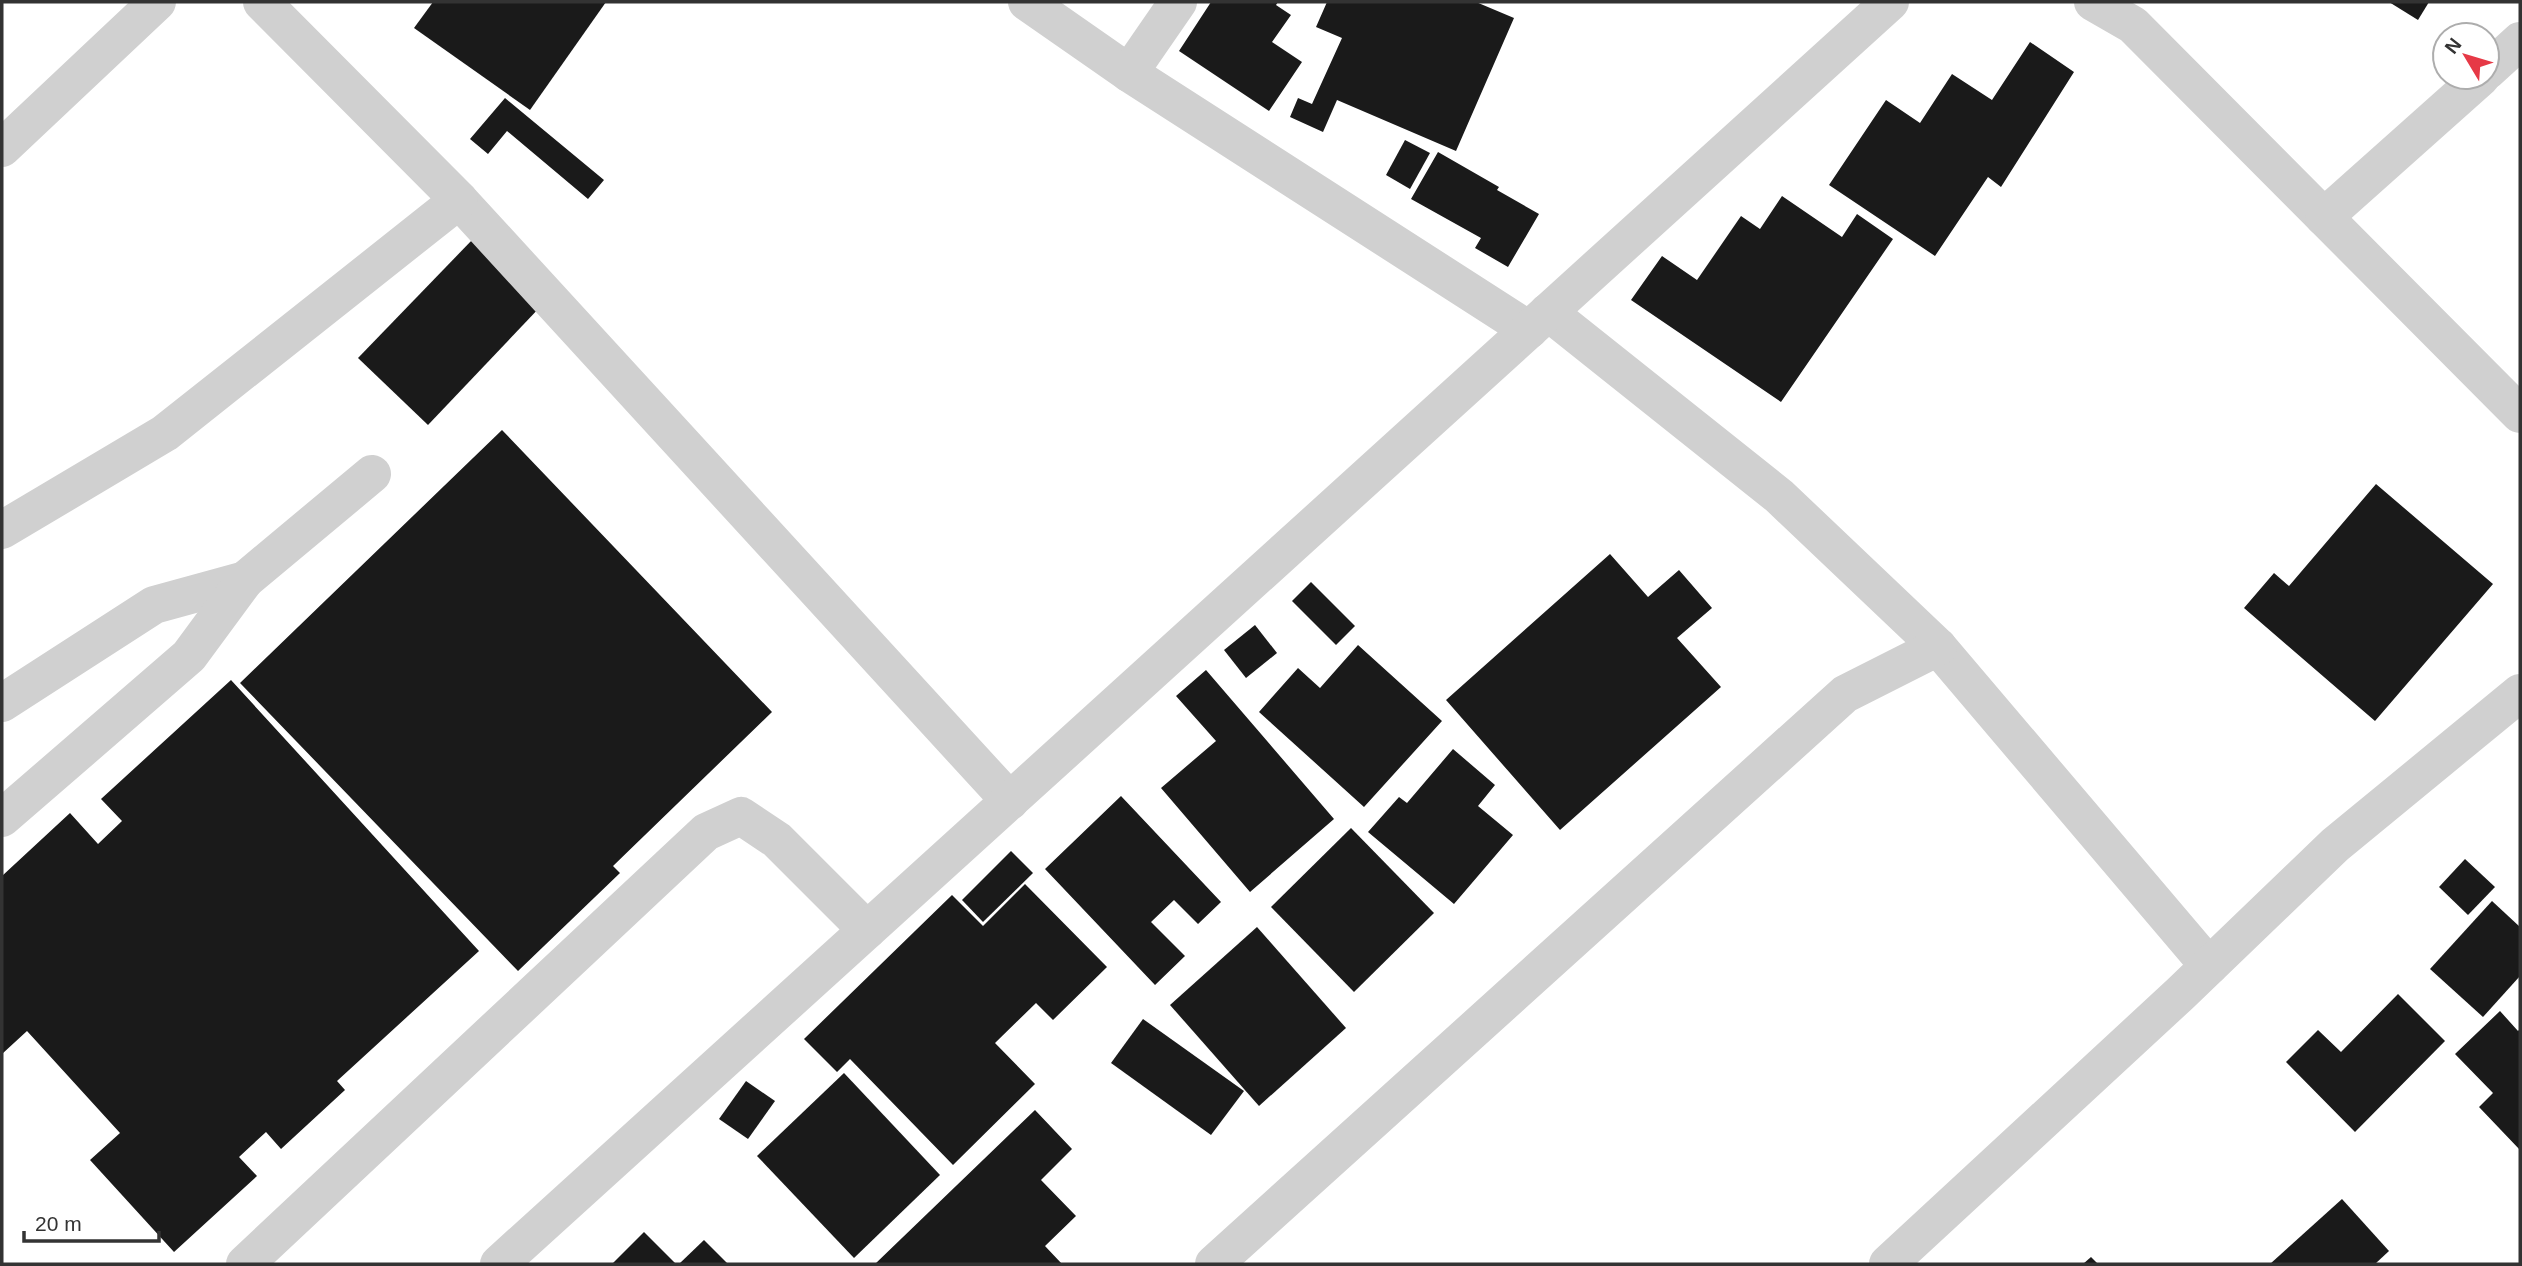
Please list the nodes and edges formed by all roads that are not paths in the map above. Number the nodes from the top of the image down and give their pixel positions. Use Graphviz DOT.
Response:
graph roads {
  1 [pos="157,2"];
  2 [pos="262,2"];
  3 [pos="1027,2"];
  4 [pos="1178,2"];
  5 [pos="1890,2"];
  6 [pos="2093,2"];
  7 [pos="2520,41"];
  8 [pos="2501,58"];
  9 [pos="1129,73"];
  10 [pos="2465,91"];
  11 [pos="2,148"];
  12 [pos="459,200"];
  13 [pos="2325,217"];
  14 [pos="1538,321"];
  15 [pos="2520,414"];
  16 [pos="372,474"];
  17 [pos="2,530"];
  18 [pos="245,580"];
  19 [pos="1938,647"];
  20 [pos="2520,692"];
  21 [pos="2,703"];
  22 [pos="1010,801"];
  23 [pos="2,818"];
  24 [pos="867,930"];
  25 [pos="2209,966"];
  26 [pos="245,1264"];
  27 [pos="499,1264"];
  28 [pos="1214,1264"];
  29 [pos="1888,1264"];
  1 -- 11 [label="street"];
  2 -- 12 [label="street"];
  3 -- 9 [label="street"];
  4 -- 9 [label="street"];
  5 -- 14 [label="street"];
  6 -- 13 [label="street"];
  7 -- 8 [label="street"];
  9 -- 14 [label="street"];
  10 -- 13 [label="street"];
  12 -- 17 [label="street"];
  12 -- 22 [label="street"];
  13 -- 15 [label="street"];
  14 -- 19 [label="street"];
  14 -- 22 [label="street"];
  16 -- 18 [label="street"];
  18 -- 21 [label="street"];
  18 -- 23 [label="street"];
  19 -- 25 [label="street"];
  19 -- 28 [label="street"];
  20 -- 25 [label="street"];
  22 -- 24 [label="street"];
  24 -- 26 [label="street"];
  24 -- 27 [label="street"];
  25 -- 29 [label="street"];
}
